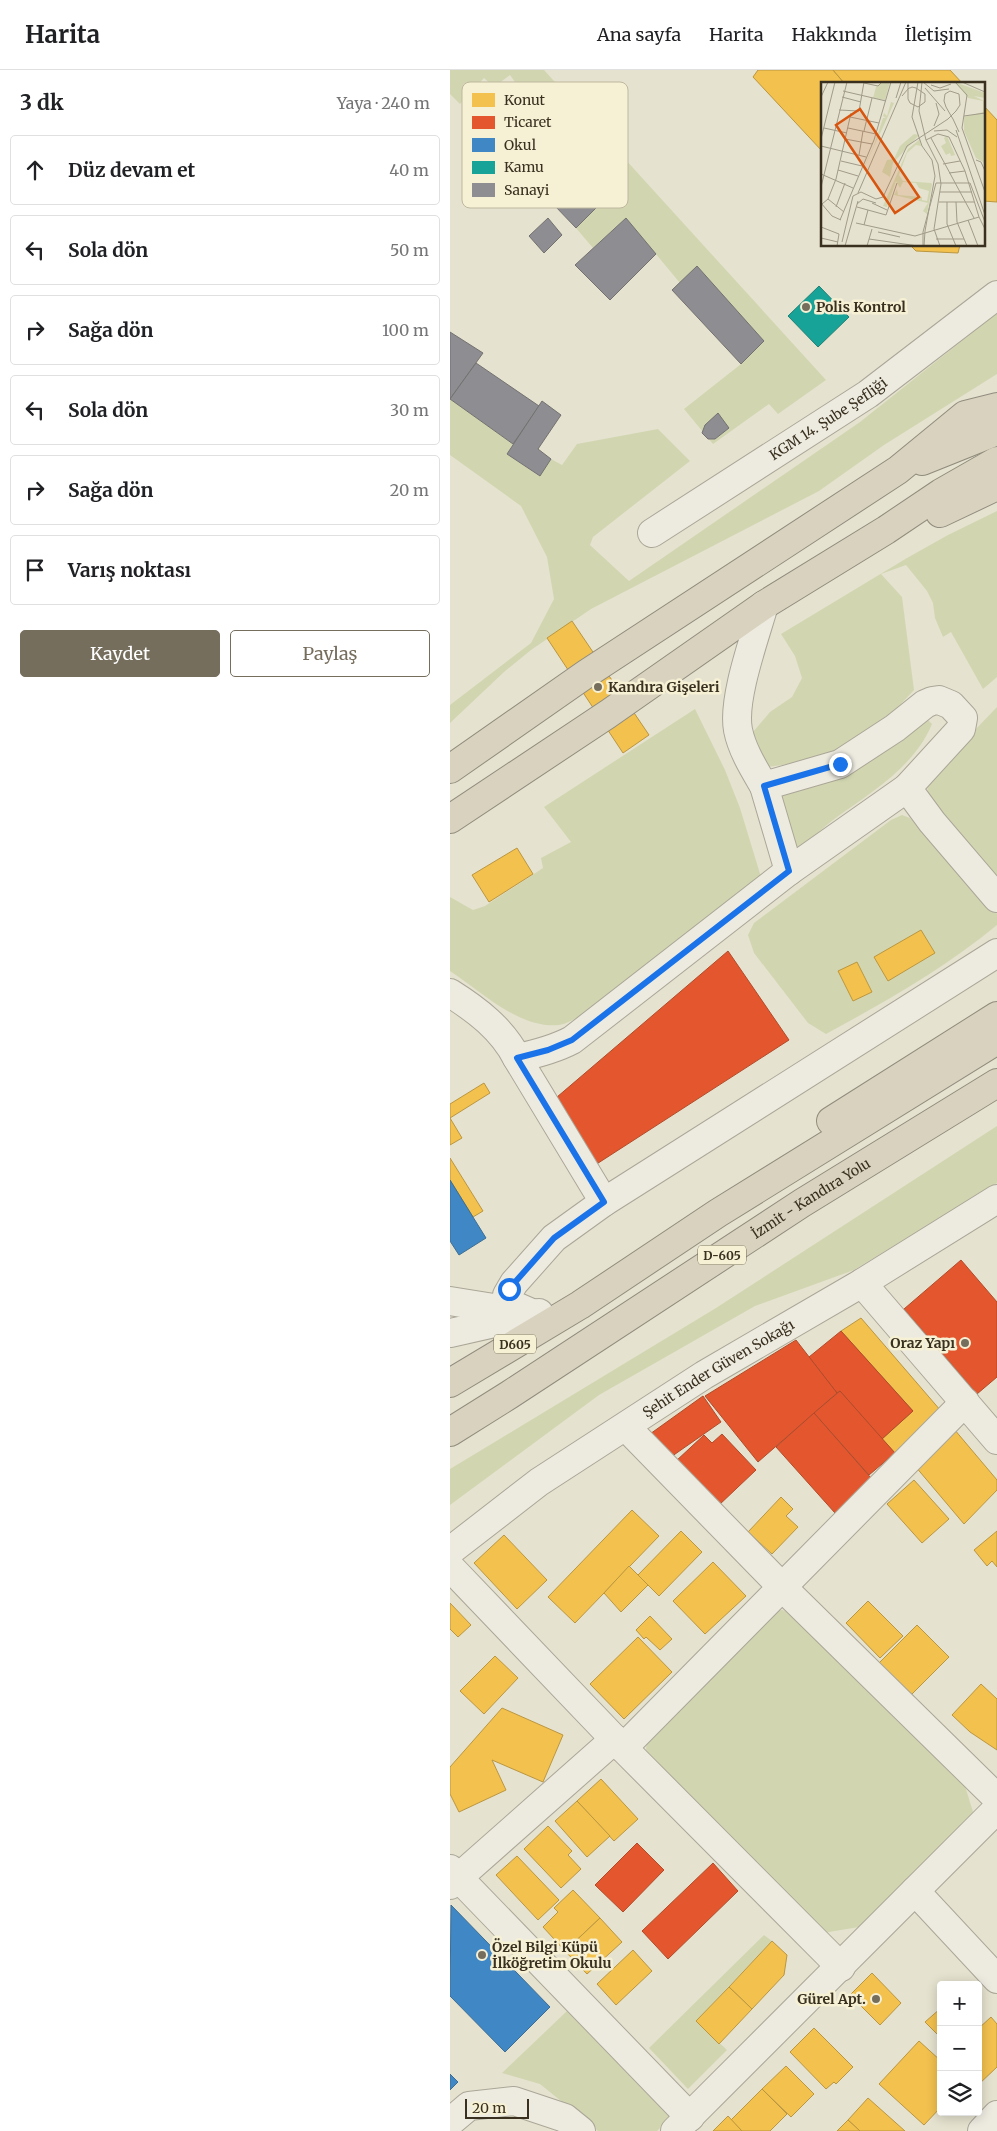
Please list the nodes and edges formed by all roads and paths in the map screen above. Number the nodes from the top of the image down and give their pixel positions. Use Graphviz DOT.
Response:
graph roads {
  1 [pos="997,295"];
  2 [pos="997,394"];
  3 [pos="997,407"];
  4 [pos="965,415"];
  5 [pos="997,431"];
  6 [pos="997,461"];
  7 [pos="898,470"];
  8 [pos="997,486"];
  9 [pos="886,530"];
  10 [pos="652,533"];
  11 [pos="764,605"];
  12 [pos="450,769"];
  13 [pos="764,786"];
  14 [pos="907,788"];
  15 [pos="450,819"];
  16 [pos="789,871"];
  17 [pos="997,898"];
  18 [pos="997,952"];
  19 [pos="450,993"];
  20 [pos="997,1016"];
  21 [pos="997,1040"];
  22 [pos="517,1058"];
  23 [pos="997,1083"];
  24 [pos="997,1199"];
  25 [pos="604,1202"];
  26 [pos="718,1213"];
  27 [pos="862,1283"];
  28 [pos="450,1301"];
  29 [pos="580,1305"];
  30 [pos="534,1314"];
  31 [pos="450,1333"];
  32 [pos="450,1383"];
  33 [pos="964,1402"];
  34 [pos="626,1428"];
  35 [pos="450,1432"];
  36 [pos="997,1440"];
  37 [pos="450,1551"];
  38 [pos="450,1567"];
  39 [pos="782,1588"];
  40 [pos="619,1744"];
  41 [pos="997,1798"];
  42 [pos="997,1809"];
  43 [pos="453,1877"];
  44 [pos="915,1891"];
  45 [pos="841,1967"];
  46 [pos="997,1979"];
  47 [pos="997,2115"];
  48 [pos="450,2122"];
  49 [pos="683,2124"];
  50 [pos="581,2131"];
  51 [pos="982,2131"];
  1 -- 10 [label="street, KGM 14. Şube Şefliği"];
  2 -- 4 [label="highway"];
  3 -- 4 [label="highway"];
  4 -- 7 [label="highway"];
  5 -- 7 [label="highway"];
  6 -- 9 [label="highway"];
  7 -- 12 [label="highway"];
  8 -- 9 [label="highway"];
  9 -- 11 [label="highway"];
  11 -- 13 [label="street"];
  11 -- 15 [label="highway"];
  13 -- 14 [label="street"];
  13 -- 16 [label="street"];
  14 -- 16 [label="street"];
  14 -- 17 [label="street"];
  16 -- 22 [label="street"];
  18 -- 25 [label="street"];
  19 -- 22 [label="street"];
  20 -- 26 [label="highway"];
  21 -- 26 [label="highway"];
  22 -- 25 [label="street"];
  23 -- 35 [label="highway, İzmit - Kandıra Yolu / D-605"];
  24 -- 27 [label="street, Şehit Ender Güven Sokağı"];
  25 -- 30 [label="street"];
  26 -- 29 [label="highway, D-605"];
  27 -- 33 [label="street"];
  27 -- 34 [label="street, Şehit Ender Güven Sokağı"];
  28 -- 30 [label="street"];
  29 -- 30 [label="street"];
  29 -- 32 [label="highway, D605"];
  30 -- 31 [label="street"];
  33 -- 36 [label="street"];
  33 -- 39 [label="street"];
  34 -- 37 [label="street, Şehit Ender Güven Sokağı"];
  34 -- 39 [label="street"];
  38 -- 40 [label="street"];
  39 -- 40 [label="street"];
  39 -- 41 [label="street"];
  40 -- 43 [label="street"];
  40 -- 45 [label="street"];
  42 -- 44 [label="street"];
  43 -- 49 [label="street"];
  44 -- 45 [label="street"];
  44 -- 46 [label="street"];
  45 -- 49 [label="street"];
  47 -- 51 [label="street"];
  48 -- 50 [label="street"];
}
